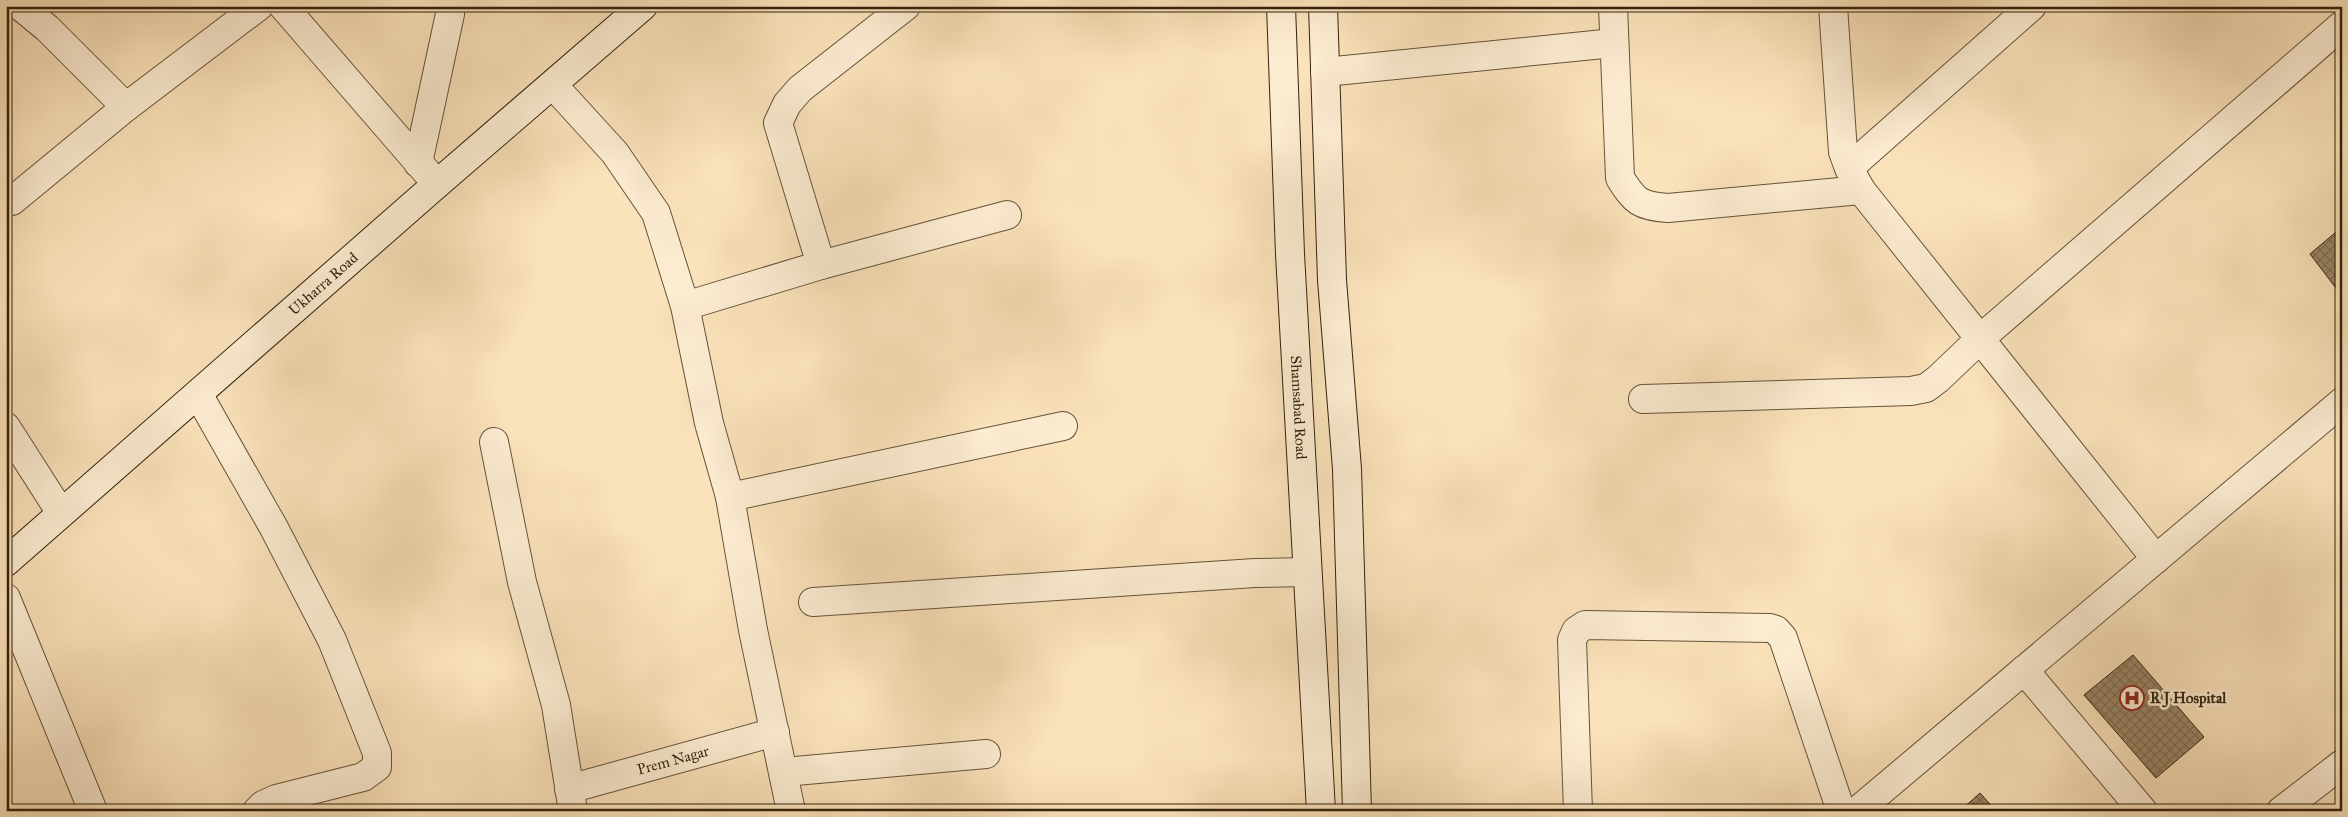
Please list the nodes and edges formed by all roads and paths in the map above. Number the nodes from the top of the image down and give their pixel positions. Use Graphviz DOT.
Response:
graph roads {
  1 [pos="20,6"];
  2 [pos="259,6"];
  3 [pos="283,6"];
  4 [pos="449,6"];
  5 [pos="643,6"];
  6 [pos="906,6"];
  7 [pos="1280,6"];
  8 [pos="1323,6"];
  9 [pos="1613,6"];
  10 [pos="1833,6"];
  11 [pos="2032,6"];
  12 [pos="2335,6"];
  13 [pos="2342,14"];
  14 [pos="2342,25"];
  15 [pos="1614,43"];
  16 [pos="1325,72"];
  17 [pos="553,85"];
  18 [pos="126,107"];
  19 [pos="418,163"];
  20 [pos="1855,179"];
  21 [pos="437,184"];
  22 [pos="8,200"];
  23 [pos="1008,215"];
  24 [pos="821,265"];
  25 [pos="685,306"];
  26 [pos="1981,338"];
  27 [pos="198,394"];
  28 [pos="1643,400"];
  29 [pos="2342,402"];
  30 [pos="1063,426"];
  31 [pos="6,427"];
  32 [pos="494,442"];
  33 [pos="730,497"];
  34 [pos="61,513"];
  35 [pos="2156,558"];
  36 [pos="6,562"];
  37 [pos="1308,572"];
  38 [pos="6,598"];
  39 [pos="814,602"];
  40 [pos="2024,670"];
  41 [pos="775,732"];
  42 [pos="986,754"];
  43 [pos="2342,764"];
  44 [pos="784,772"];
  45 [pos="571,800"];
  46 [pos="93,811"];
  47 [pos="257,811"];
  48 [pos="791,811"];
  49 [pos="1321,811"];
  50 [pos="1357,811"];
  51 [pos="1578,811"];
  52 [pos="1840,811"];
  53 [pos="1857,811"];
  54 [pos="2143,811"];
  55 [pos="2281,811"];
  1 -- 18 [label="street"];
  2 -- 18 [label="street"];
  3 -- 19 [label="street"];
  4 -- 19 [label="street"];
  5 -- 17 [label="street, Ukharra Road"];
  6 -- 24 [label="street"];
  7 -- 37 [label="street, Shamsabad Road"];
  8 -- 16 [label="street"];
  9 -- 15 [label="street"];
  10 -- 20 [label="street"];
  11 -- 20 [label="street"];
  12 -- 13 [label="street"];
  14 -- 26 [label="street"];
  15 -- 16 [label="street"];
  15 -- 20 [label="street"];
  16 -- 50 [label="street"];
  17 -- 21 [label="street, Ukharra Road"];
  17 -- 25 [label="street"];
  18 -- 22 [label="street"];
  19 -- 21 [label="street"];
  20 -- 26 [label="street"];
  21 -- 27 [label="street, Ukharra Road"];
  23 -- 24 [label="street"];
  24 -- 25 [label="street"];
  25 -- 33 [label="street"];
  26 -- 28 [label="street"];
  26 -- 35 [label="street"];
  27 -- 34 [label="street, Ukharra Road"];
  27 -- 47 [label="street"];
  29 -- 35 [label="street"];
  30 -- 33 [label="street"];
  31 -- 34 [label="street"];
  32 -- 45 [label="street"];
  33 -- 41 [label="street"];
  34 -- 36 [label="street, Ukharra Road"];
  35 -- 40 [label="street"];
  37 -- 39 [label="street"];
  37 -- 49 [label="street, Shamsabad Road"];
  38 -- 46 [label="street"];
  40 -- 53 [label="street"];
  40 -- 54 [label="street"];
  41 -- 44 [label="street"];
  41 -- 45 [label="street, Prem Nagar"];
  42 -- 44 [label="street"];
  43 -- 55 [label="street"];
  44 -- 48 [label="street"];
  51 -- 52 [label="street"];
}
